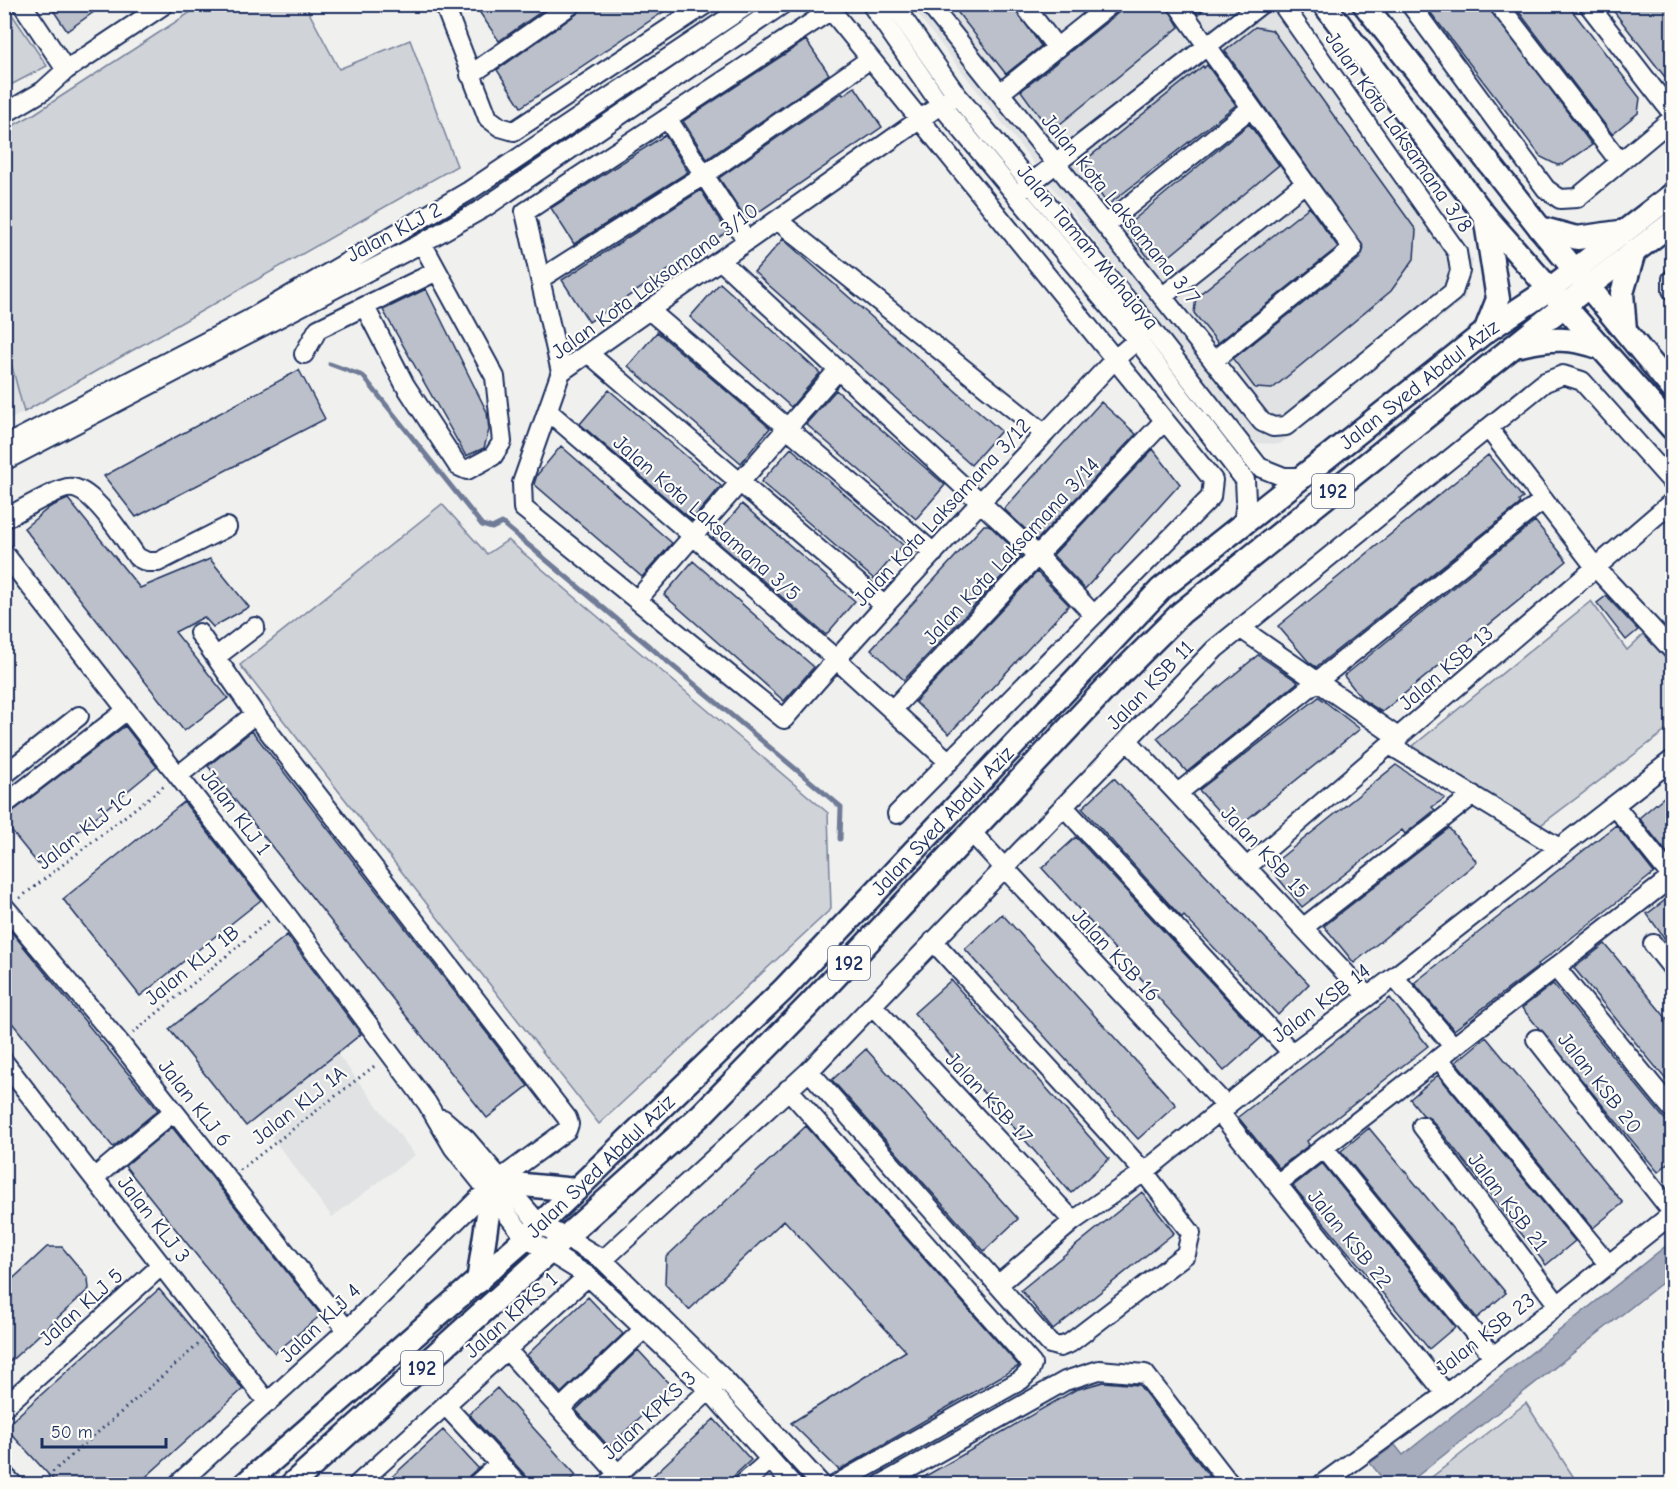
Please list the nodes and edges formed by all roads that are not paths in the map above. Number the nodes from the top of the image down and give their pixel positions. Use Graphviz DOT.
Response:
graph roads {
  1 [pos="22,4"];
  2 [pos="165,4"];
  3 [pos="444,4"];
  4 [pos="572,4"];
  5 [pos="706,4"];
  6 [pos="749,4"];
  7 [pos="783,4"];
  8 [pos="871,4"];
  9 [pos="893,4"];
  10 [pos="929,4"];
  11 [pos="1023,4"];
  12 [pos="1111,4"];
  13 [pos="1177,4"];
  14 [pos="1261,4"];
  15 [pos="1282,4"];
  16 [pos="1324,4"];
  17 [pos="1364,4"];
  18 [pos="1410,4"];
  19 [pos="1498,4"];
  20 [pos="1588,4"];
  21 [pos="829,7"];
  22 [pos="1207,46"];
  23 [pos="1057,48"];
  24 [pos="870,59"];
  25 [pos="66,70"];
  26 [pos="470,75"];
  27 [pos="1000,93"];
  28 [pos="949,99"];
  29 [pos="1251,108"];
  30 [pos="1672,112"];
  31 [pos="4,114"];
  32 [pos="667,118"];
  33 [pos="1672,119"];
  34 [pos="920,120"];
  35 [pos="1619,161"];
  36 [pos="1056,164"];
  37 [pos="704,175"];
  38 [pos="1305,183"];
  39 [pos="1023,189"];
  40 [pos="1672,195"];
  41 [pos="1485,216"];
  42 [pos="777,220"];
  43 [pos="1672,223"];
  44 [pos="1105,225"];
  45 [pos="1540,228"];
  46 [pos="747,242"];
  47 [pos="1629,242"];
  48 [pos="422,243"];
  49 [pos="720,260"];
  50 [pos="437,271"];
  51 [pos="1582,278"];
  52 [pos="540,279"];
  53 [pos="1672,279"];
  54 [pos="1551,288"];
  55 [pos="1672,290"];
  56 [pos="1162,297"];
  57 [pos="1565,306"];
  58 [pos="364,307"];
  59 [pos="650,310"];
  60 [pos="251,326"];
  61 [pos="1625,330"];
  62 [pos="1485,332"];
  63 [pos="1137,340"];
  64 [pos="1514,347"];
  65 [pos="1605,350"];
  66 [pos="588,353"];
  67 [pos="304,354"];
  68 [pos="1114,360"];
  69 [pos="1213,361"];
  70 [pos="838,370"];
  71 [pos="561,372"];
  72 [pos="1672,388"];
  73 [pos="548,411"];
  74 [pos="1163,422"];
  75 [pos="1286,426"];
  76 [pos="787,428"];
  77 [pos="1488,428"];
  78 [pos="1672,428"];
  79 [pos="1045,434"];
  80 [pos="4,446"];
  81 [pos="4,461"];
  82 [pos="1305,477"];
  83 [pos="740,482"];
  84 [pos="1672,482"];
  85 [pos="1544,500"];
  86 [pos="1672,502"];
  87 [pos="981,503"];
  88 [pos="4,519"];
  89 [pos="1243,525"];
  90 [pos="227,527"];
  91 [pos="692,535"];
  92 [pos="4,553"];
  93 [pos="934,553"];
  94 [pos="1038,556"];
  95 [pos="1596,568"];
  96 [pos="637,600"];
  97 [pos="885,606"];
  98 [pos="1093,614"];
  99 [pos="255,627"];
  100 [pos="1240,628"];
  101 [pos="199,633"];
  102 [pos="1672,650"];
  103 [pos="217,656"];
  104 [pos="836,659"];
  105 [pos="1318,680"];
  106 [pos="127,710"];
  107 [pos="892,710"];
  108 [pos="255,714"];
  109 [pos="79,716"];
  110 [pos="784,719"];
  111 [pos="1128,741"];
  112 [pos="1395,741"];
  113 [pos="1672,760"];
  114 [pos="949,762"];
  115 [pos="4,775"];
  116 [pos="179,775"];
  117 [pos="1178,793"];
  118 [pos="1473,795"];
  119 [pos="1614,805"];
  120 [pos="4,806"];
  121 [pos="1065,807"];
  122 [pos="897,814"];
  123 [pos="972,833"];
  124 [pos="1559,848"];
  125 [pos="1248,866"];
  126 [pos="1004,867"];
  127 [pos="1672,877"];
  128 [pos="7,911"];
  129 [pos="1304,927"];
  130 [pos="933,941"];
  131 [pos="1653,944"];
  132 [pos="1556,968"];
  133 [pos="1672,968"];
  134 [pos="1394,977"];
  135 [pos="1367,996"];
  136 [pos="872,1005"];
  137 [pos="1536,1039"];
  138 [pos="1454,1047"];
  139 [pos="1292,1053"];
  140 [pos="1438,1059"];
  141 [pos="4,1062"];
  142 [pos="809,1071"];
  143 [pos="788,1089"];
  144 [pos="1672,1109"];
  145 [pos="1223,1110"];
  146 [pos="173,1112"];
  147 [pos="1422,1126"];
  148 [pos="1324,1148"];
  149 [pos="1144,1172"];
  150 [pos="94,1178"];
  151 [pos="1277,1185"];
  152 [pos="496,1186"];
  153 [pos="576,1190"];
  154 [pos="1672,1213"];
  155 [pos="1073,1221"];
  156 [pos="533,1232"];
  157 [pos="559,1245"];
  158 [pos="603,1260"];
  159 [pos="162,1265"];
  160 [pos="1609,1265"];
  161 [pos="588,1276"];
  162 [pos="478,1282"];
  163 [pos="999,1284"];
  164 [pos="1558,1305"];
  165 [pos="348,1330"];
  166 [pos="644,1330"];
  167 [pos="506,1349"];
  168 [pos="1493,1356"];
  169 [pos="716,1384"];
  170 [pos="1446,1394"];
  171 [pos="268,1403"];
  172 [pos="446,1406"];
  173 [pos="4,1407"];
  174 [pos="560,1409"];
  175 [pos="771,1460"];
  176 [pos="499,1464"];
  177 [pos="4,1476"];
  178 [pos="613,1479"];
  179 [pos="13,1485"];
  180 [pos="178,1485"];
  181 [pos="245,1485"];
  182 [pos="292,1485"];
  183 [pos="358,1485"];
  184 [pos="477,1485"];
  185 [pos="518,1485"];
  186 [pos="743,1485"];
  187 [pos="792,1485"];
  188 [pos="820,1485"];
  189 [pos="837,1485"];
  190 [pos="882,1485"];
  191 [pos="1230,1485"];
  192 [pos="1322,1485"];
  1 -- 25 [label="street"];
  2 -- 25 [label="street"];
  3 -- 26 [label="street"];
  4 -- 26 [label="street"];
  5 -- 26 [label="street"];
  6 -- 60 [label="street, Jalan KLJ 2"];
  7 -- 48 [label="street, Jalan KLJ 2"];
  8 -- 28 [label="street, Jalan Taman Mahajaya"];
  9 -- 28 [label="street, Jalan Taman Mahajaya"];
  10 -- 27 [label="street, Jalan Kota Laksamana 3/7"];
  11 -- 23 [label="street"];
  12 -- 23 [label="street"];
  13 -- 22 [label="street"];
  14 -- 22 [label="street"];
  15 -- 75 [label="street, Jalan Kota Laksamana 3/8"];
  16 -- 41 [label="main road"];
  17 -- 45 [label="main road"];
  18 -- 35 [label="street"];
  19 -- 35 [label="street"];
  20 -- 30 [label="street"];
  21 -- 24 [label="street"];
  21 -- 32 [label="street"];
  22 -- 29 [label="street"];
  22 -- 36 [label="street"];
  23 -- 27 [label="street"];
  24 -- 34 [label="street"];
  24 -- 37 [label="street"];
  25 -- 31 [label="street"];
  27 -- 36 [label="street, Jalan Kota Laksamana 3/7"];
  28 -- 34 [label="street, Jalan Kota Laksamana 3/10"];
  28 -- 39 [label="street, Jalan Taman Mahajaya"];
  29 -- 38 [label="street"];
  29 -- 44 [label="street"];
  32 -- 37 [label="street"];
  32 -- 52 [label="street"];
  33 -- 35 [label="street"];
  34 -- 42 [label="street, Jalan Kota Laksamana 3/10"];
  34 -- 68 [label="street"];
  36 -- 39 [label="street"];
  36 -- 44 [label="street, Jalan Kota Laksamana 3/7"];
  37 -- 46 [label="street"];
  37 -- 52 [label="street"];
  38 -- 56 [label="street"];
  38 -- 69 [label="street"];
  39 -- 63 [label="street, Jalan Taman Mahajaya"];
  39 -- 82 [label="street, Jalan Taman Mahajaya"];
  40 -- 47 [label="main road, Jalan Syed Abdul Aziz / 192"];
  41 -- 54 [label="main road"];
  41 -- 62 [label="main road"];
  42 -- 46 [label="street, Jalan Kota Laksamana 3/10"];
  42 -- 79 [label="street"];
  43 -- 47 [label="main road, Jalan Syed Abdul Aziz / 192"];
  44 -- 56 [label="street, Jalan Kota Laksamana 3/7"];
  45 -- 47 [label="main road"];
  45 -- 51 [label="main road"];
  46 -- 49 [label="street, Jalan Kota Laksamana 3/10"];
  47 -- 51 [label="main road, Jalan Syed Abdul Aziz / 192"];
  47 -- 61 [label="main road"];
  48 -- 50 [label="street"];
  48 -- 60 [label="street, Jalan KLJ 2"];
  49 -- 59 [label="street, Jalan Kota Laksamana 3/10"];
  49 -- 70 [label="street"];
  50 -- 58 [label="street"];
  50 -- 58 [label="street"];
  51 -- 54 [label="main road, Jalan Syed Abdul Aziz / 192"];
  51 -- 57 [label="main road, Jalan Syed Abdul Aziz / 192"];
  51 -- 61 [label="main road"];
  52 -- 71 [label="street"];
  53 -- 55 [label="street"];
  54 -- 57 [label="main road"];
  54 -- 62 [label="main road, Jalan Syed Abdul Aziz / 192"];
  56 -- 69 [label="street, Jalan Kota Laksamana 3/7"];
  57 -- 64 [label="main road, Jalan Syed Abdul Aziz / 192"];
  57 -- 65 [label="main road"];
  58 -- 67 [label="street"];
  59 -- 66 [label="street, Jalan Kota Laksamana 3/10"];
  59 -- 76 [label="street"];
  60 -- 80 [label="street, Jalan KLJ 2"];
  60 -- 81 [label="street, Jalan KLJ 2"];
  61 -- 72 [label="main road"];
  62 -- 82 [label="main road, Jalan Syed Abdul Aziz / 192"];
  63 -- 68 [label="street, Jalan Kota Laksamana 3/12"];
  63 -- 89 [label="street, Jalan Taman Mahajaya"];
  64 -- 65 [label="main road"];
  64 -- 123 [label="main road, Jalan Syed Abdul Aziz / 192"];
  65 -- 78 [label="main road"];
  66 -- 71 [label="street, Jalan Kota Laksamana 3/10"];
  66 -- 83 [label="street"];
  68 -- 74 [label="street"];
  68 -- 79 [label="street, Jalan Kota Laksamana 3/12"];
  69 -- 75 [label="street, Jalan Kota Laksamana 3/7"];
  70 -- 76 [label="street"];
  70 -- 87 [label="street"];
  71 -- 73 [label="street, Jalan Kota Laksamana 3/10"];
  73 -- 91 [label="street, Jalan Kota Laksamana 3/5"];
  73 -- 96 [label="street, Jalan Kota Laksamana 3/10"];
  74 -- 94 [label="street, Jalan Kota Laksamana 3/14"];
  74 -- 98 [label="street"];
  76 -- 83 [label="street"];
  76 -- 93 [label="street"];
  77 -- 84 [label="street, Jalan KSB 11"];
  77 -- 85 [label="street"];
  77 -- 100 [label="street, Jalan KSB 11"];
  79 -- 87 [label="street, Jalan Kota Laksamana 3/12"];
  82 -- 89 [label="main road, Jalan Syed Abdul Aziz / 192"];
  83 -- 91 [label="street"];
  83 -- 97 [label="street"];
  85 -- 95 [label="street"];
  85 -- 105 [label="street"];
  86 -- 95 [label="street, Jalan KSB 13"];
  87 -- 93 [label="street, Jalan Kota Laksamana 3/12"];
  87 -- 94 [label="street"];
  88 -- 90 [label="street"];
  89 -- 153 [label="main road, Jalan Syed Abdul Aziz / 192"];
  91 -- 96 [label="street"];
  91 -- 104 [label="street, Jalan Kota Laksamana 3/5"];
  92 -- 106 [label="street, Jalan KLJ 1"];
  93 -- 97 [label="street, Jalan Kota Laksamana 3/12"];
  94 -- 98 [label="street"];
  94 -- 107 [label="street, Jalan Kota Laksamana 3/14"];
  95 -- 102 [label="street"];
  95 -- 112 [label="street, Jalan KSB 13"];
  96 -- 110 [label="street, Jalan Kota Laksamana 3/10"];
  97 -- 104 [label="street, Jalan Kota Laksamana 3/12"];
  98 -- 114 [label="street"];
  99 -- 103 [label="street"];
  100 -- 105 [label="street"];
  100 -- 111 [label="street, Jalan KSB 11"];
  101 -- 103 [label="street"];
  103 -- 108 [label="street"];
  104 -- 107 [label="street, Jalan Kota Laksamana 3/5"];
  104 -- 110 [label="street, Jalan Kota Laksamana 3/12"];
  105 -- 112 [label="street"];
  105 -- 117 [label="street"];
  106 -- 116 [label="street, Jalan KLJ 1"];
  106 -- 120 [label="street"];
  107 -- 114 [label="street, Jalan Kota Laksamana 3/5"];
  108 -- 116 [label="street"];
  108 -- 152 [label="street, Jalan KLJ 4"];
  109 -- 115 [label="street"];
  111 -- 117 [label="street, Jalan KSB 15"];
  111 -- 121 [label="street, Jalan KSB 11"];
  112 -- 118 [label="street"];
  112 -- 125 [label="street, Jalan KSB 13"];
  113 -- 119 [label="street, Jalan KSB 14"];
  114 -- 122 [label="street"];
  116 -- 152 [label="street, Jalan KLJ 1"];
  117 -- 125 [label="street, Jalan KSB 15"];
  118 -- 124 [label="street"];
  118 -- 129 [label="street"];
  119 -- 124 [label="street, Jalan KSB 14"];
  119 -- 127 [label="street"];
  121 -- 126 [label="street, Jalan KSB 11"];
  121 -- 139 [label="street"];
  123 -- 126 [label="street, Jalan KSB 16"];
  123 -- 157 [label="main road, Jalan Syed Abdul Aziz / 192"];
  124 -- 134 [label="street, Jalan KSB 14"];
  125 -- 129 [label="street, Jalan KSB 15"];
  126 -- 130 [label="street, Jalan KSB 11"];
  126 -- 145 [label="street, Jalan KSB 16"];
  127 -- 132 [label="street"];
  128 -- 146 [label="street, Jalan KLJ 6"];
  129 -- 135 [label="street, Jalan KSB 15"];
  130 -- 136 [label="street, Jalan KSB 11"];
  130 -- 149 [label="street"];
  131 -- 133 [label="street"];
  132 -- 138 [label="street"];
  132 -- 144 [label="street"];
  134 -- 135 [label="street, Jalan KSB 14"];
  134 -- 138 [label="street"];
  135 -- 139 [label="street, Jalan KSB 14"];
  136 -- 142 [label="street, Jalan KSB 11"];
  136 -- 155 [label="street, Jalan KSB 17"];
  137 -- 154 [label="street, Jalan KSB 20"];
  138 -- 140 [label="street"];
  139 -- 145 [label="street, Jalan KSB 14"];
  140 -- 148 [label="street"];
  140 -- 160 [label="street"];
  141 -- 150 [label="street, Jalan KLJ 3"];
  142 -- 143 [label="street, Jalan KSB 11"];
  142 -- 163 [label="street"];
  143 -- 158 [label="street, Jalan KSB 11"];
  143 -- 189 [label="street"];
  145 -- 149 [label="street, Jalan KSB 14"];
  145 -- 151 [label="street, Jalan KSB 22"];
  146 -- 150 [label="street"];
  146 -- 165 [label="street, Jalan KLJ 6"];
  147 -- 164 [label="street, Jalan KSB 21"];
  148 -- 151 [label="street"];
  148 -- 168 [label="street"];
  149 -- 155 [label="street, Jalan KSB 14"];
  149 -- 163 [label="street"];
  150 -- 159 [label="street, Jalan KLJ 3"];
  151 -- 170 [label="street, Jalan KSB 22"];
  152 -- 153 [label="main road"];
  152 -- 156 [label="street, Jalan KLJ 1"];
  152 -- 162 [label="main road"];
  152 -- 165 [label="street, Jalan KLJ 4"];
  153 -- 156 [label="main road, Jalan Syed Abdul Aziz / 192"];
  154 -- 160 [label="street, Jalan KSB 23"];
  155 -- 163 [label="street, Jalan KSB 14"];
  156 -- 157 [label="street"];
  156 -- 162 [label="main road, Jalan Syed Abdul Aziz / 192"];
  157 -- 158 [label="street"];
  157 -- 161 [label="street"];
  157 -- 182 [label="main road, Jalan Syed Abdul Aziz / 192"];
  158 -- 169 [label="street"];
  159 -- 171 [label="street, Jalan KLJ 3"];
  159 -- 173 [label="street, Jalan KLJ 5"];
  160 -- 164 [label="street, Jalan KSB 23"];
  161 -- 166 [label="street"];
  161 -- 167 [label="street, Jalan KPKS 1"];
  162 -- 181 [label="main road, Jalan Syed Abdul Aziz / 192"];
  164 -- 168 [label="street, Jalan KSB 23"];
  165 -- 171 [label="street, Jalan KLJ 4"];
  166 -- 169 [label="street"];
  166 -- 174 [label="street"];
  167 -- 172 [label="street, Jalan KPKS 1"];
  167 -- 174 [label="street"];
  168 -- 170 [label="street, Jalan KSB 23"];
  169 -- 175 [label="street"];
  169 -- 178 [label="street, Jalan KPKS 3"];
  169 -- 188 [label="street"];
  170 -- 192 [label="street, Jalan KSB 23"];
  171 -- 180 [label="street, Jalan KLJ 4"];
  172 -- 176 [label="street"];
  172 -- 183 [label="street, Jalan KPKS 1"];
  174 -- 178 [label="street"];
  175 -- 186 [label="street"];
  175 -- 187 [label="street"];
  176 -- 184 [label="street"];
  176 -- 185 [label="street"];
  177 -- 179 [label="street"];
  190 -- 191 [label="street"];
}
